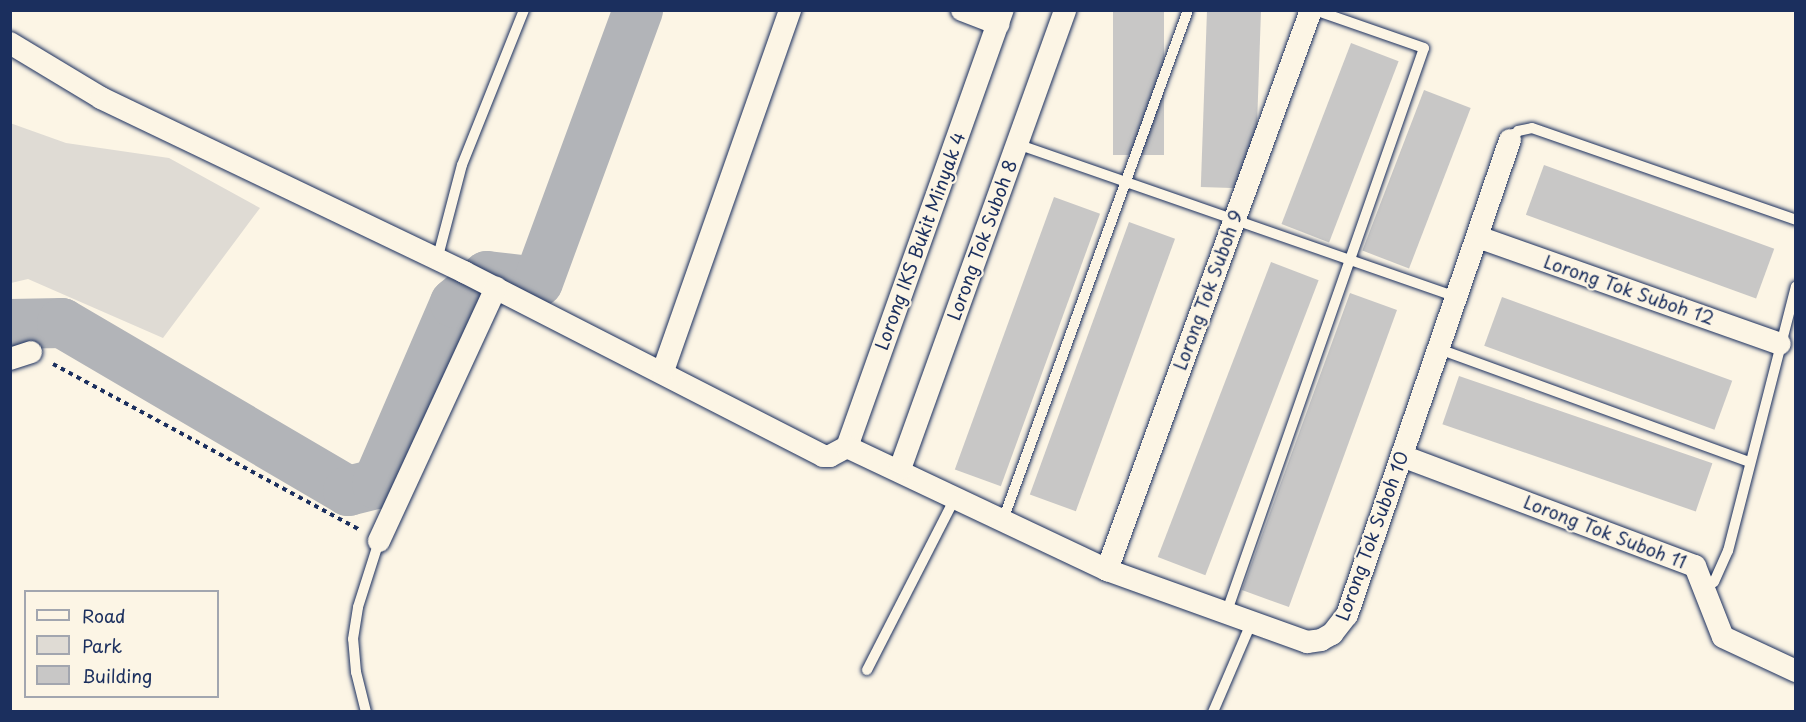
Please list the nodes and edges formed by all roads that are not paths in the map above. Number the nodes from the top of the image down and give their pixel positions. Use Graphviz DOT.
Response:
graph roads {
  1 [pos="524,10"];
  2 [pos="790,10"];
  3 [pos="962,10"];
  4 [pos="1065,10"];
  5 [pos="1188,10"];
  6 [pos="1313,10"];
  7 [pos="1001,17"];
  8 [pos="10,43"];
  9 [pos="1510,140"];
  10 [pos="1017,144"];
  11 [pos="1125,182"];
  12 [pos="1234,220"];
  13 [pos="1796,220"];
  14 [pos="1478,237"];
  15 [pos="1349,260"];
  16 [pos="437,261"];
  17 [pos="492,286"];
  18 [pos="1796,287"];
  19 [pos="1457,297"];
  20 [pos="1780,344"];
  21 [pos="1439,349"];
  22 [pos="663,371"];
  23 [pos="847,447"];
  24 [pos="1402,456"];
  25 [pos="1749,462"];
  26 [pos="900,469"];
  27 [pos="956,497"];
  28 [pos="1003,520"];
  29 [pos="379,541"];
  30 [pos="1107,570"];
  31 [pos="1704,585"];
  32 [pos="1227,611"];
  33 [pos="1252,621"];
  34 [pos="867,670"];
  35 [pos="1796,671"];
  36 [pos="366,711"];
  37 [pos="1213,711"];
  1 -- 16 [label="lane"];
  2 -- 22 [label="street"];
  3 -- 7 [label="street"];
  4 -- 10 [label="street, Lorong Tok Suboh 8"];
  5 -- 11 [label="lane"];
  6 -- 12 [label="street, Lorong Tok Suboh 9"];
  6 -- 15 [label="lane"];
  7 -- 23 [label="street, Lorong IKS Bukit Minyak 4"];
  8 -- 16 [label="street"];
  9 -- 13 [label="lane"];
  9 -- 14 [label="street, Lorong Tok Suboh 10"];
  10 -- 11 [label="lane"];
  10 -- 26 [label="street, Lorong Tok Suboh 8"];
  11 -- 12 [label="lane"];
  11 -- 28 [label="lane"];
  12 -- 15 [label="lane"];
  12 -- 30 [label="street, Lorong Tok Suboh 9"];
  14 -- 19 [label="street, Lorong Tok Suboh 10"];
  14 -- 20 [label="street, Lorong Tok Suboh 12"];
  15 -- 19 [label="lane"];
  15 -- 32 [label="lane"];
  16 -- 17 [label="street"];
  17 -- 22 [label="street"];
  17 -- 29 [label="street"];
  18 -- 20 [label="lane"];
  19 -- 21 [label="street, Lorong Tok Suboh 10"];
  20 -- 25 [label="lane"];
  21 -- 24 [label="street, Lorong Tok Suboh 10"];
  21 -- 25 [label="lane"];
  22 -- 23 [label="street"];
  23 -- 26 [label="street, Lorong Tok Suboh 10"];
  24 -- 31 [label="street, Lorong Tok Suboh 11"];
  24 -- 33 [label="street, Lorong Tok Suboh 10"];
  25 -- 31 [label="lane"];
  26 -- 27 [label="street, Lorong Tok Suboh 10"];
  27 -- 28 [label="street, Lorong Tok Suboh 10"];
  27 -- 34 [label="lane"];
  28 -- 30 [label="street, Lorong Tok Suboh 10"];
  29 -- 36 [label="lane"];
  30 -- 32 [label="street, Lorong Tok Suboh 10"];
  31 -- 35 [label="street, Lorong Tok Suboh 11"];
  32 -- 33 [label="street, Lorong Tok Suboh 10"];
  33 -- 37 [label="lane"];
}
